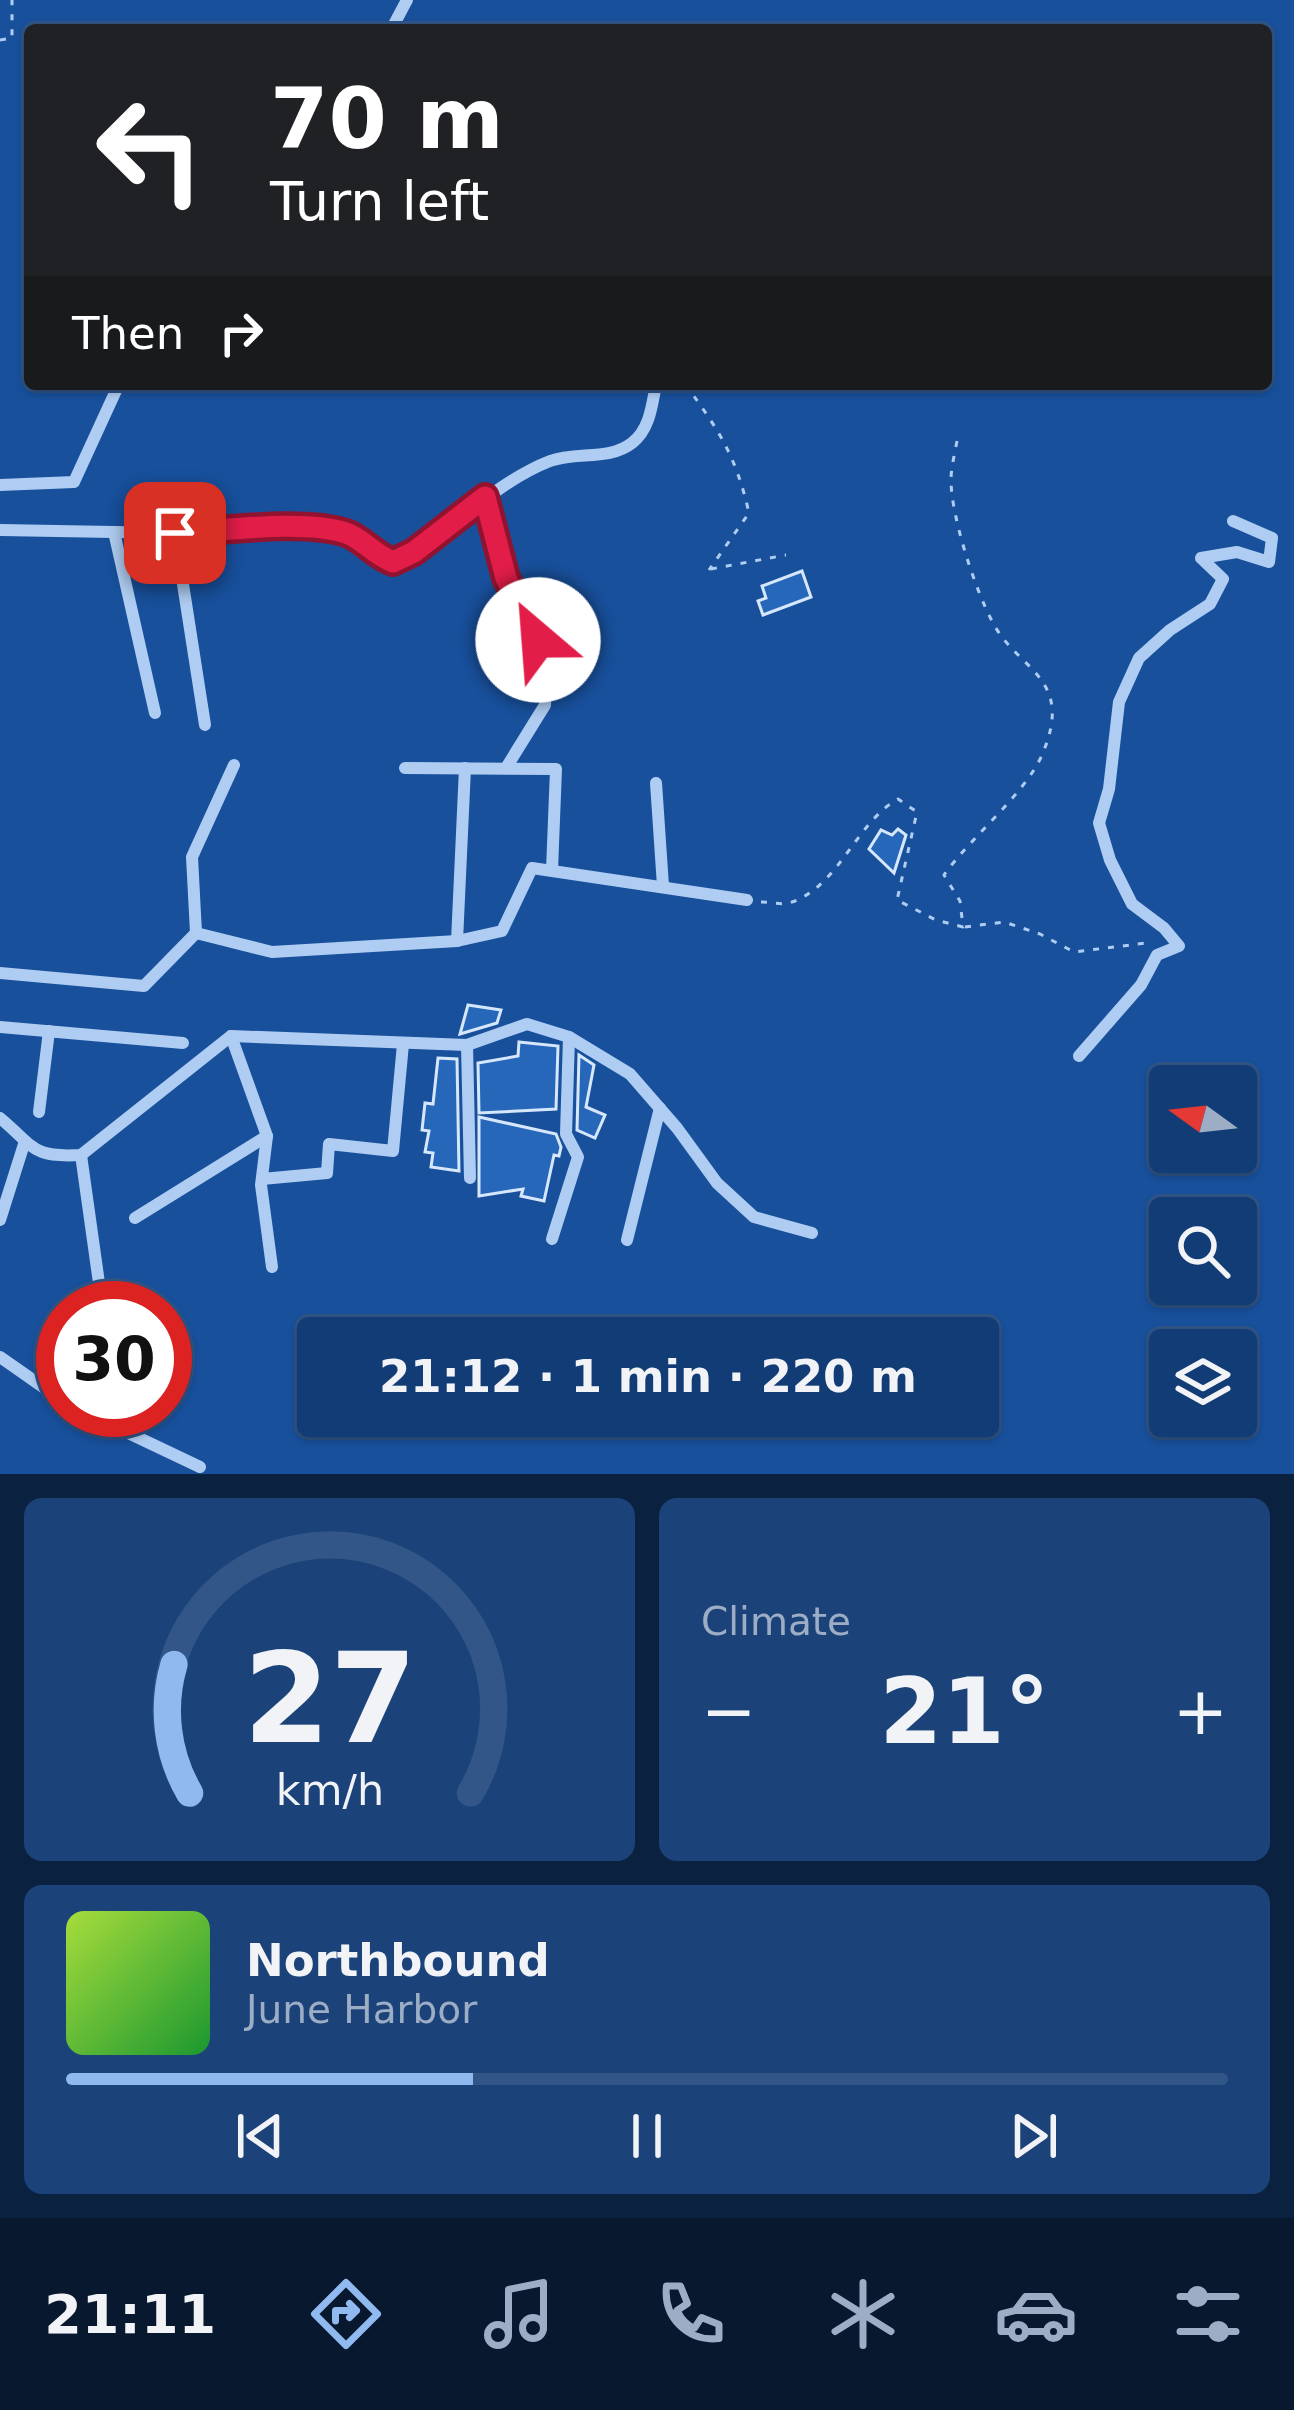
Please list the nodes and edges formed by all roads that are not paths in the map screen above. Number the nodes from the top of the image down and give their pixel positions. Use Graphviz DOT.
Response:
graph roads {
  1 [pos="116,390"];
  2 [pos="655,390"];
  3 [pos="0,484"];
  4 [pos="485,497"];
  5 [pos="1233,521"];
  6 [pos="0,530"];
  7 [pos="114,532"];
  8 [pos="175,533"];
  9 [pos="155,713"];
  10 [pos="205,725"];
  11 [pos="233,765"];
  12 [pos="405,768"];
  13 [pos="465,768"];
  14 [pos="506,768"];
  15 [pos="656,783"];
  16 [pos="552,870"];
  17 [pos="663,886"];
  18 [pos="747,900"];
  19 [pos="196,933"];
  20 [pos="457,941"];
  21 [pos="0,974"];
  22 [pos="0,1027"];
  23 [pos="49,1031"];
  24 [pos="232,1036"];
  25 [pos="569,1037"];
  26 [pos="183,1043"];
  27 [pos="403,1044"];
  28 [pos="467,1045"];
  29 [pos="1078,1056"];
  30 [pos="660,1108"];
  31 [pos="39,1112"];
  32 [pos="0,1118"];
  33 [pos="267,1136"];
  34 [pos="25,1141"];
  35 [pos="81,1155"];
  36 [pos="470,1178"];
  37 [pos="262,1179"];
  38 [pos="134,1218"];
  39 [pos="0,1220"];
  40 [pos="812,1233"];
  41 [pos="552,1238"];
  42 [pos="627,1240"];
  43 [pos="272,1268"];
  44 [pos="99,1281"];
  45 [pos="0,1358"];
  46 [pos="36,1383"];
  47 [pos="137,1437"];
  48 [pos="200,1467"];
  1 -- 3 [label="street"];
  2 -- 4 [label="street"];
  4 -- 8 [label="street"];
  4 -- 14 [label="street"];
  5 -- 29 [label="street"];
  6 -- 7 [label="street"];
  7 -- 8 [label="street"];
  7 -- 9 [label="street"];
  8 -- 10 [label="street"];
  11 -- 19 [label="street"];
  12 -- 13 [label="street"];
  13 -- 14 [label="street"];
  13 -- 20 [label="street"];
  14 -- 16 [label="street"];
  15 -- 17 [label="street"];
  16 -- 17 [label="street"];
  16 -- 20 [label="street"];
  17 -- 18 [label="street"];
  19 -- 20 [label="street"];
  19 -- 21 [label="street"];
  22 -- 23 [label="street"];
  23 -- 26 [label="street"];
  23 -- 31 [label="street"];
  24 -- 27 [label="street"];
  24 -- 33 [label="street"];
  24 -- 35 [label="street"];
  25 -- 28 [label="street"];
  25 -- 30 [label="street"];
  25 -- 41 [label="street"];
  27 -- 28 [label="street"];
  27 -- 37 [label="street"];
  28 -- 36 [label="street"];
  30 -- 40 [label="street"];
  30 -- 42 [label="street"];
  32 -- 34 [label="street"];
  33 -- 37 [label="street"];
  33 -- 38 [label="street"];
  34 -- 35 [label="street"];
  34 -- 39 [label="street"];
  35 -- 44 [label="street"];
  37 -- 43 [label="street"];
  45 -- 46 [label="street"];
  47 -- 48 [label="street"];
}
